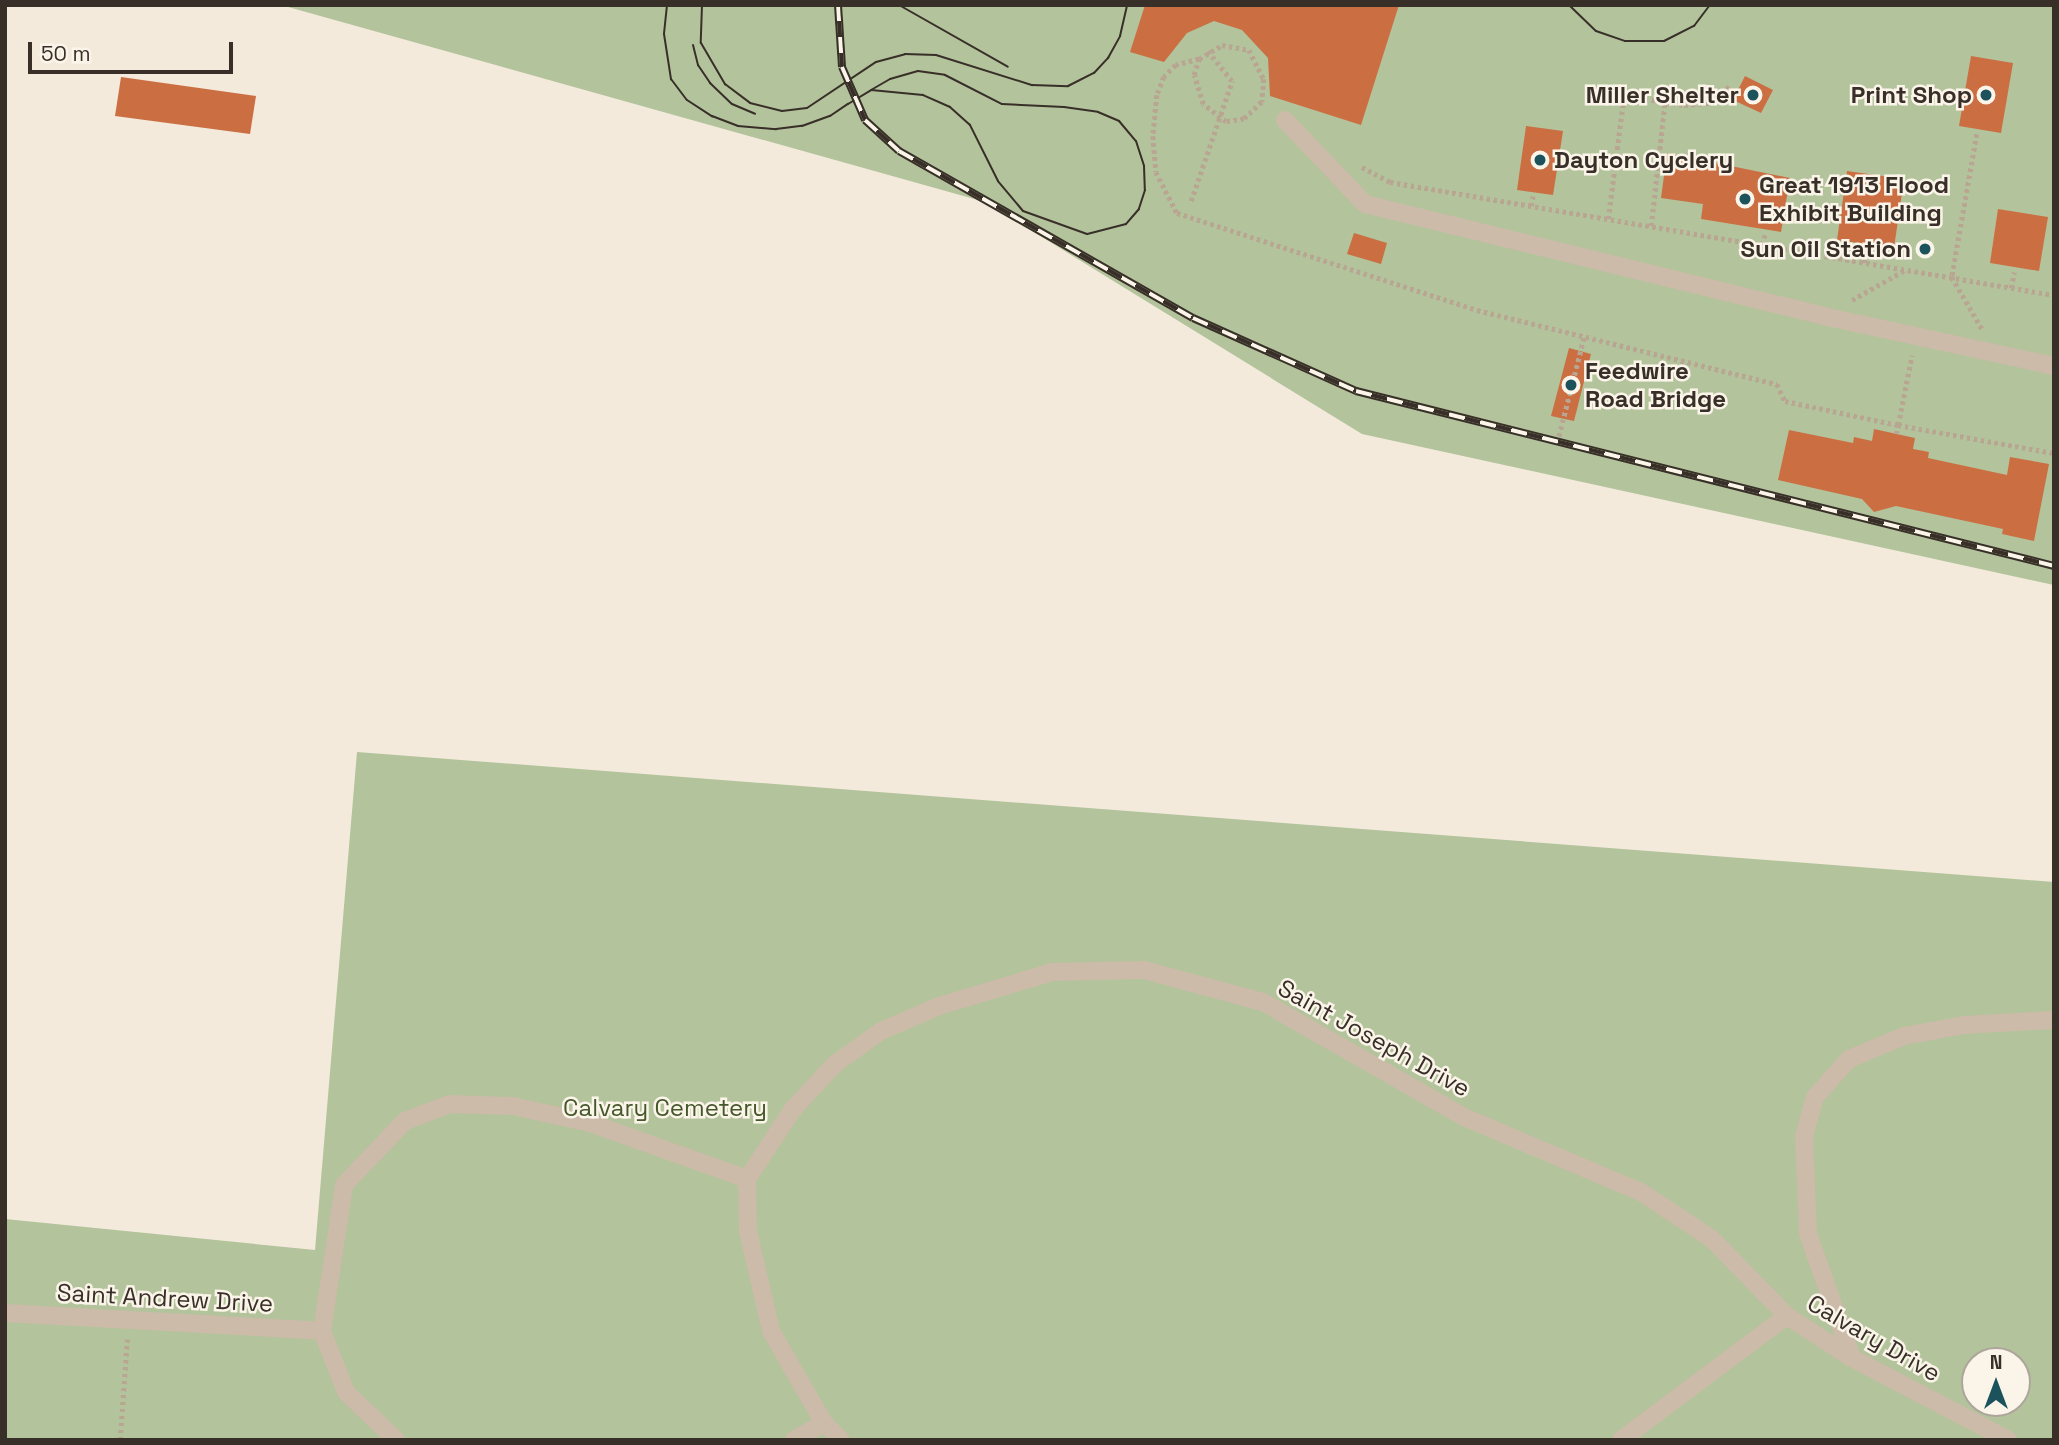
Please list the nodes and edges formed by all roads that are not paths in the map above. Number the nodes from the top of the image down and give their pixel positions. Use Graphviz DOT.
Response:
graph roads {
  1 [pos="1285,120"];
  2 [pos="2054,366"];
  3 [pos="2054,1020"];
  4 [pos="747,1179"];
  5 [pos="5,1313"];
  6 [pos="1787,1316"];
  7 [pos="322,1331"];
  8 [pos="1852,1358"];
  9 [pos="824,1423"];
  10 [pos="397,1440"];
  11 [pos="794,1440"];
  12 [pos="841,1440"];
  13 [pos="1621,1440"];
  14 [pos="2008,1440"];
  1 -- 2 [label="lane"];
  3 -- 8 [label="lane"];
  4 -- 6 [label="lane, Saint Joseph Drive"];
  4 -- 7 [label="lane"];
  4 -- 9 [label="lane"];
  5 -- 7 [label="lane, Saint Andrew Drive"];
  6 -- 8 [label="lane, Calvary Drive"];
  6 -- 13 [label="lane, Calvary Drive"];
  7 -- 10 [label="lane"];
  8 -- 14 [label="lane, Calvary Drive"];
  9 -- 11 [label="lane"];
  9 -- 12 [label="lane"];
}
